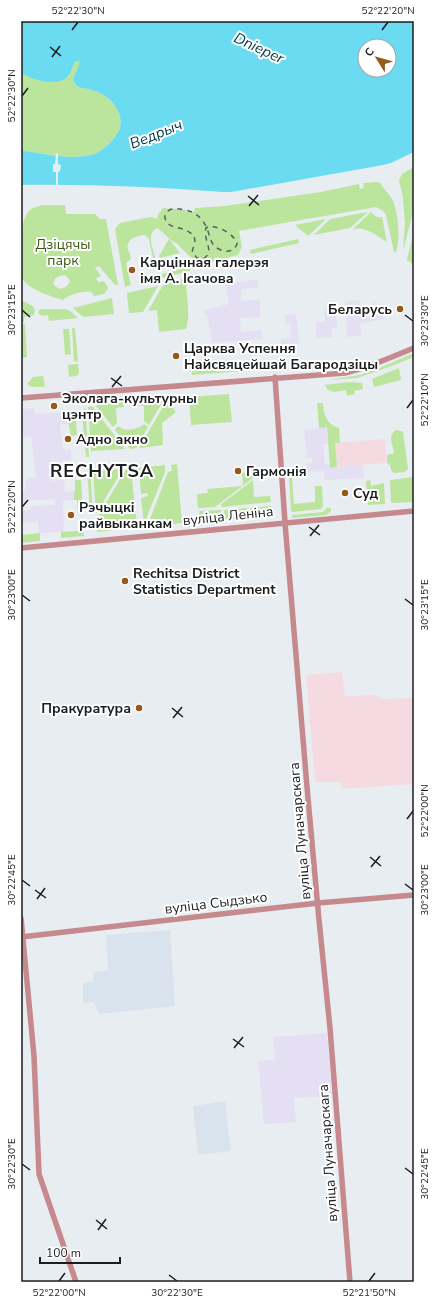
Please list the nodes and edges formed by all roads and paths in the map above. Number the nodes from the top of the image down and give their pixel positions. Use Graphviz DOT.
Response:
graph roads {
  1 [pos="414,348"];
  2 [pos="275,377"];
  3 [pos="21,398"];
  4 [pos="414,511"];
  5 [pos="285,523"];
  6 [pos="21,548"];
  7 [pos="414,895"];
  8 [pos="318,904"];
  9 [pos="21,918"];
  10 [pos="22,937"];
  11 [pos="76,1282"];
  12 [pos="350,1282"];
  1 -- 2 [label="street"];
  2 -- 3 [label="street"];
  2 -- 5 [label="street, вуліца Луначарскага"];
  4 -- 5 [label="street, вуліца Леніна"];
  5 -- 6 [label="street, вуліца Леніна"];
  5 -- 8 [label="street, вуліца Луначарскага"];
  7 -- 8 [label="street, вуліца Сыдзько"];
  8 -- 10 [label="street, вуліца Сыдзько"];
  8 -- 12 [label="street, вуліца Луначарскага"];
  9 -- 10 [label="street"];
  10 -- 11 [label="street"];
}
